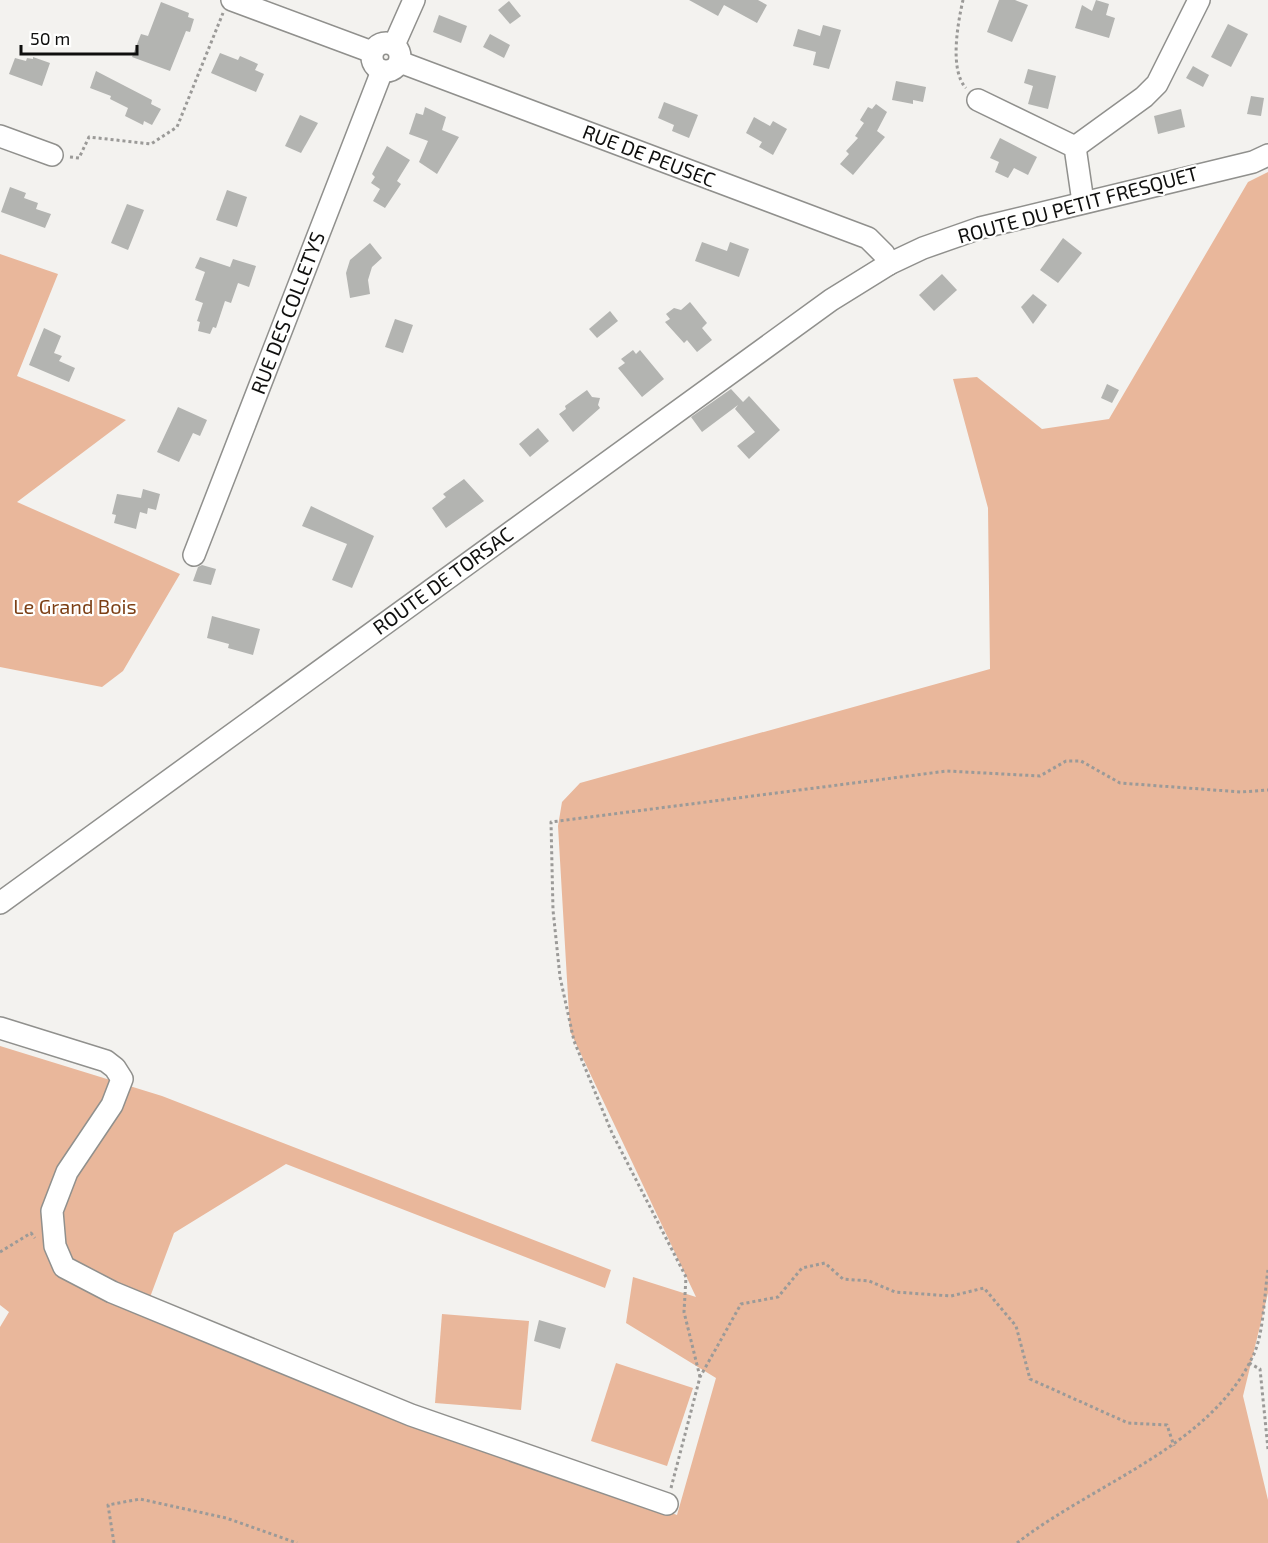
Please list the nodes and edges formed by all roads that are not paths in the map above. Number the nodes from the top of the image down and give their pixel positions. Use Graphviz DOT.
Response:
graph roads {
  1 [pos="414,0"];
  2 [pos="1198,0"];
  3 [pos="227,5"];
  4 [pos="392,59"];
  5 [pos="978,100"];
  6 [pos="0,136"];
  7 [pos="1075,147"];
  8 [pos="52,155"];
  9 [pos="1268,155"];
  10 [pos="1083,202"];
  11 [pos="890,264"];
  12 [pos="194,555"];
  13 [pos="0,903"];
  14 [pos="0,1028"];
  15 [pos="667,1503"];
  1 -- 4 [label="street, RUE DES COLLETYS"];
  2 -- 7 [label="street"];
  3 -- 4 [label="street"];
  4 -- 11 [label="street, RUE DE PEUSEC"];
  4 -- 12 [label="street, RUE DES COLLETYS"];
  5 -- 7 [label="street"];
  6 -- 8 [label="street"];
  7 -- 10 [label="street"];
  9 -- 10 [label="street, ROUTE DU PETIT FRESQUET"];
  10 -- 11 [label="street, ROUTE DU PETIT FRESQUET"];
  11 -- 13 [label="street, ROUTE DE TORSAC"];
  14 -- 15 [label="street"];
}
